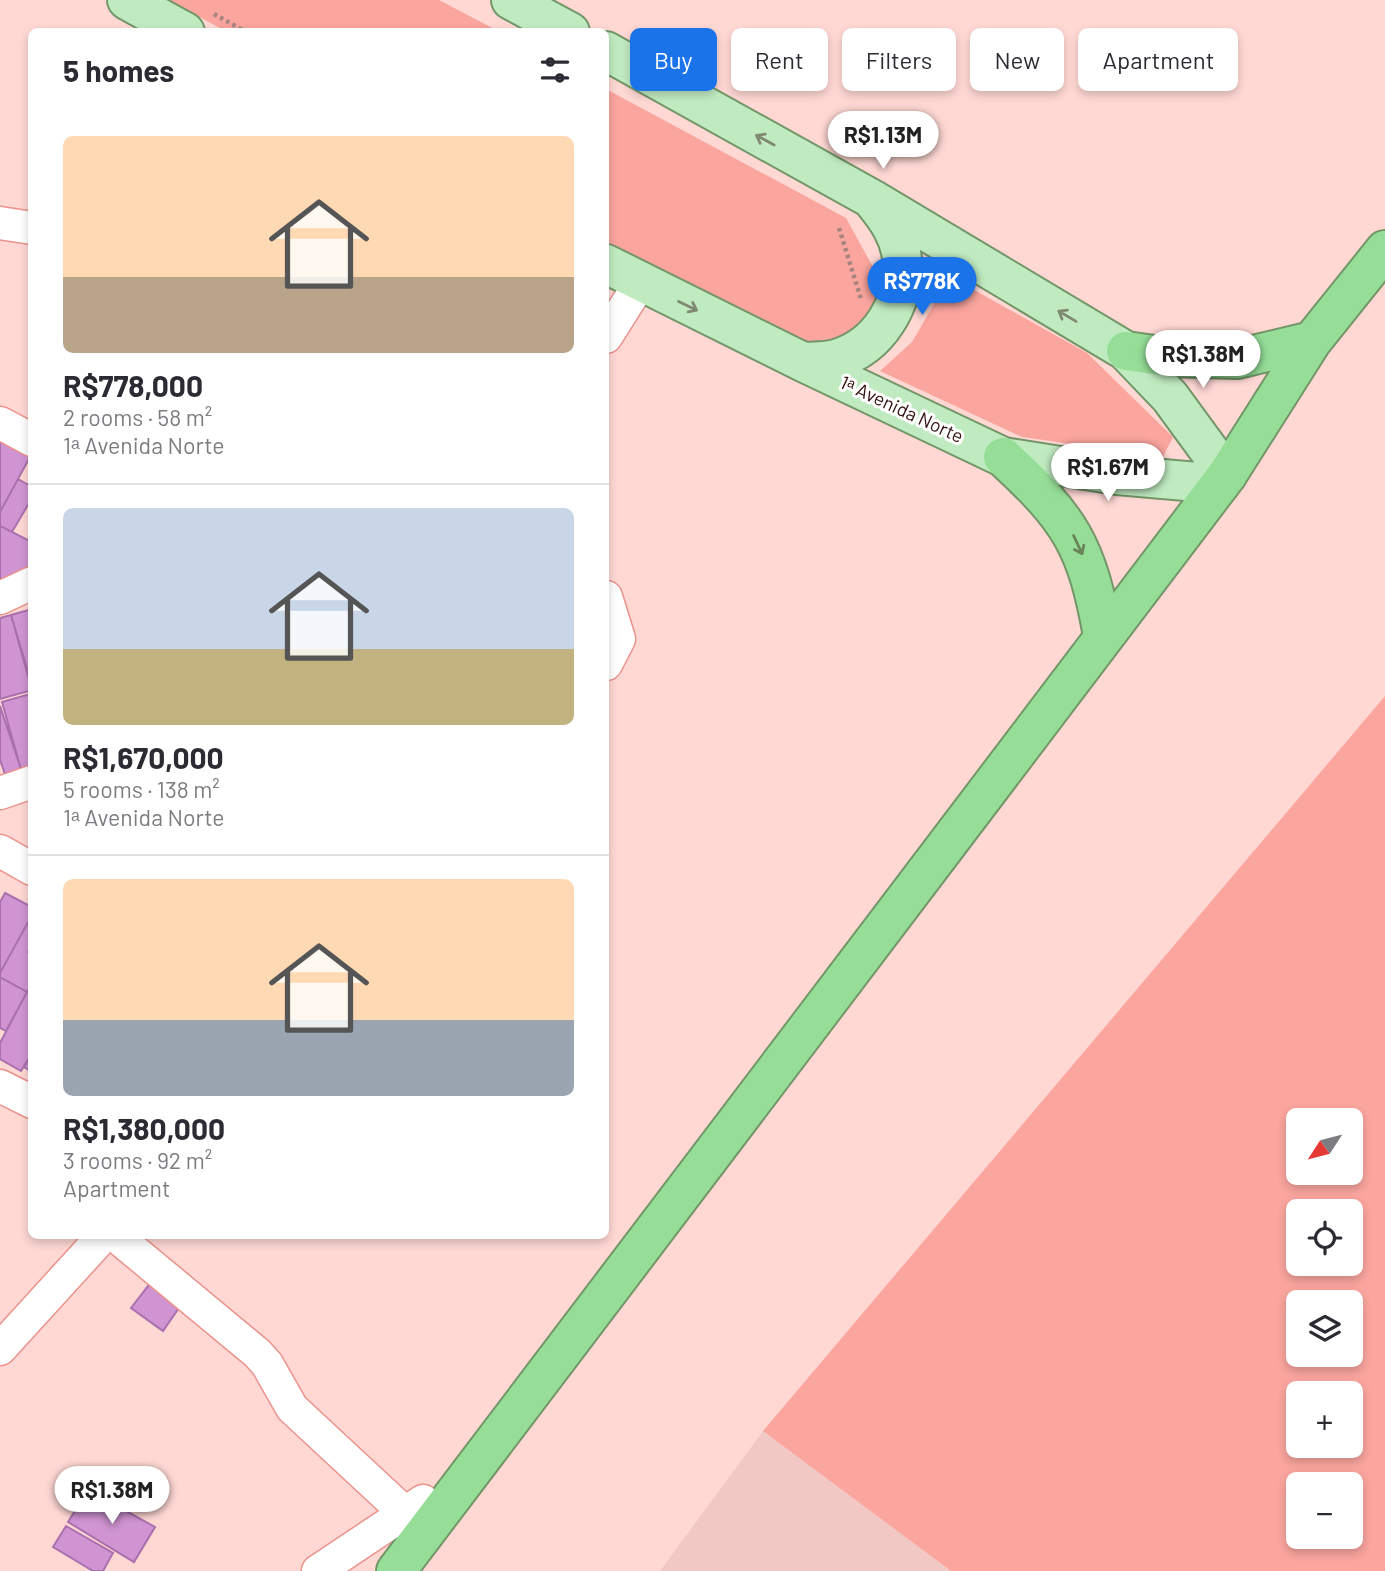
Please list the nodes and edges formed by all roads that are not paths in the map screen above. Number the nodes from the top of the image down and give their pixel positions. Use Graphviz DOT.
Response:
graph roads {
  1 [pos="127,0"];
  2 [pos="511,0"];
  3 [pos="178,28"];
  4 [pos="563,28"];
  5 [pos="609,53"];
  6 [pos="872,199"];
  7 [pos="0,223"];
  8 [pos="28,227"];
  9 [pos="1385,250"];
  10 [pos="609,266"];
  11 [pos="640,283"];
  12 [pos="609,332"];
  13 [pos="1312,341"];
  14 [pos="1126,351"];
  15 [pos="803,362"];
  16 [pos="0,423"];
  17 [pos="28,438"];
  18 [pos="1003,457"];
  19 [pos="1224,480"];
  20 [pos="28,585"];
  21 [pos="0,598"];
  22 [pos="609,607"];
  23 [pos="1103,636"];
  24 [pos="609,658"];
  25 [pos="28,783"];
  26 [pos="0,793"];
  27 [pos="0,851"];
  28 [pos="28,867"];
  29 [pos="0,1086"];
  30 [pos="28,1100"];
  31 [pos="100,1239"];
  32 [pos="120,1239"];
  33 [pos="0,1349"];
  34 [pos="417,1520"];
  35 [pos="318,1571"];
  36 [pos="396,1571"];
  1 -- 3 [label="main road"];
  2 -- 4 [label="main road"];
  6 -- 5 [label="main road, one-way"];
  14 -- 6 [label="main road, one-way"];
  6 -- 15 [label="main road"];
  7 -- 8 [label="street"];
  9 -- 13 [label="highway"];
  10 -- 11 [label="main road, 1ᵃ Avenida Norte"];
  11 -- 12 [label="street"];
  11 -- 15 [label="main road, 1ᵃ Avenida Norte, one-way"];
  13 -- 14 [label="highway"];
  13 -- 19 [label="highway"];
  14 -- 19 [label="main road"];
  15 -- 18 [label="main road, 1ᵃ Avenida Norte"];
  16 -- 17 [label="street"];
  18 -- 19 [label="main road, 1ᵃ Avenida Norte"];
  18 -- 23 [label="highway, one-way"];
  19 -- 23 [label="highway"];
  20 -- 21 [label="street"];
  22 -- 24 [label="street"];
  23 -- 34 [label="highway"];
  25 -- 26 [label="street"];
  27 -- 28 [label="street"];
  29 -- 30 [label="street"];
  31 -- 33 [label="street"];
  32 -- 34 [label="street"];
  34 -- 35 [label="street"];
  34 -- 36 [label="highway"];
}
